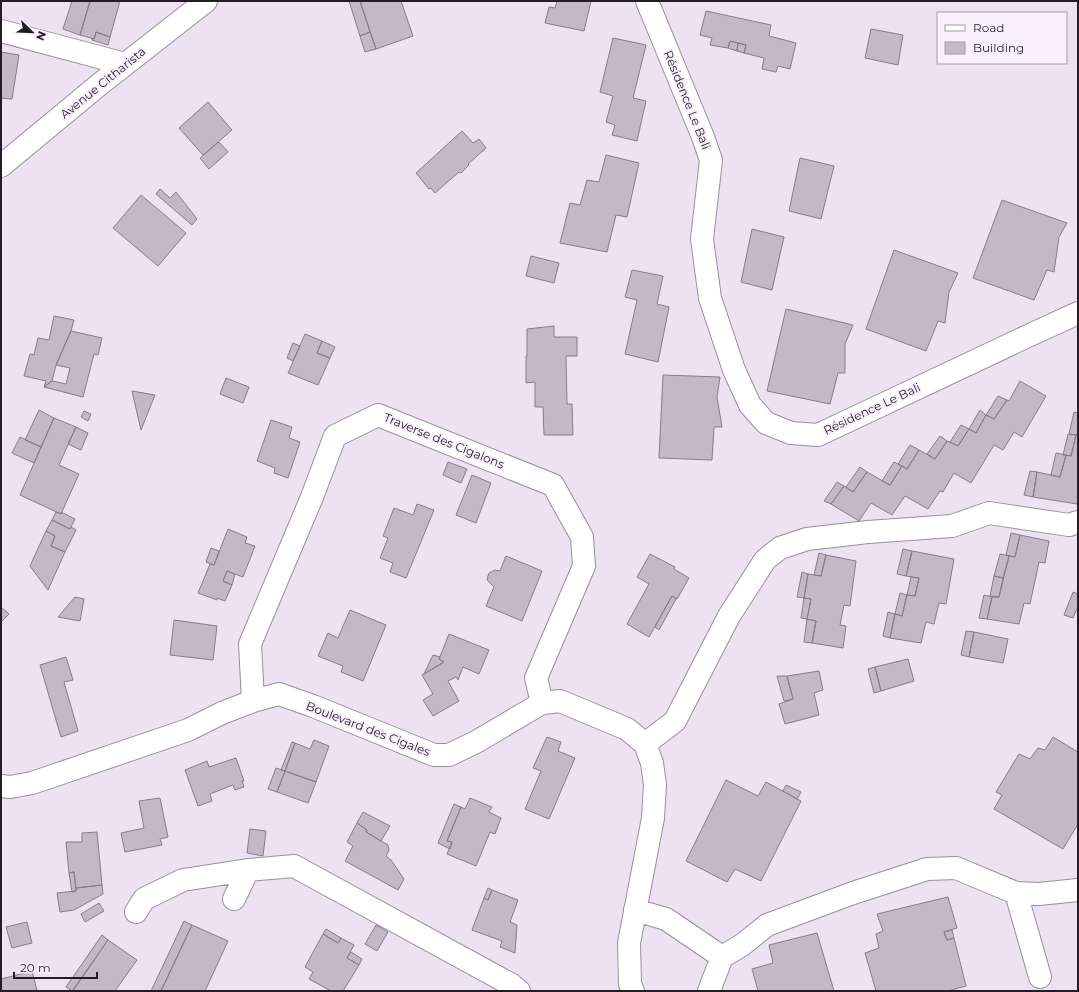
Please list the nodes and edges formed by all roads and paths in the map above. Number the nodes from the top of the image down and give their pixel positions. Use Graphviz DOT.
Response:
graph roads {
  1 [pos="206,1"];
  2 [pos="648,1"];
  3 [pos="1,31"];
  4 [pos="125,64"];
  5 [pos="1,166"];
  6 [pos="1078,313"];
  7 [pos="1078,522"];
  8 [pos="253,700"];
  9 [pos="542,703"];
  10 [pos="644,744"];
  11 [pos="1,786"];
  12 [pos="248,870"];
  13 [pos="1078,890"];
  14 [pos="1016,893"];
  15 [pos="234,899"];
  16 [pos="635,910"];
  17 [pos="136,912"];
  18 [pos="722,957"];
  19 [pos="1040,977"];
  20 [pos="627,989"];
  21 [pos="519,991"];
  22 [pos="709,991"];
  1 -- 4 [label="street, Avenue Citharista"];
  2 -- 6 [label="street, Résidence Le Bali"];
  3 -- 4 [label="street"];
  4 -- 5 [label="street, Avenue Citharista"];
  7 -- 10 [label="street"];
  8 -- 9 [label="street, Boulevard des Cigales"];
  8 -- 9 [label="street, Traverse des Cigalons"];
  8 -- 11 [label="street, Boulevard des Cigales"];
  9 -- 10 [label="street, Boulevard des Cigales"];
  10 -- 16 [label="street, Boulevard des Cigales"];
  12 -- 15 [label="street"];
  12 -- 17 [label="street"];
  12 -- 21 [label="street"];
  13 -- 14 [label="street"];
  14 -- 18 [label="street"];
  14 -- 19 [label="street"];
  16 -- 18 [label="street"];
  16 -- 20 [label="street, Boulevard des Cigales"];
  18 -- 22 [label="street"];
}
